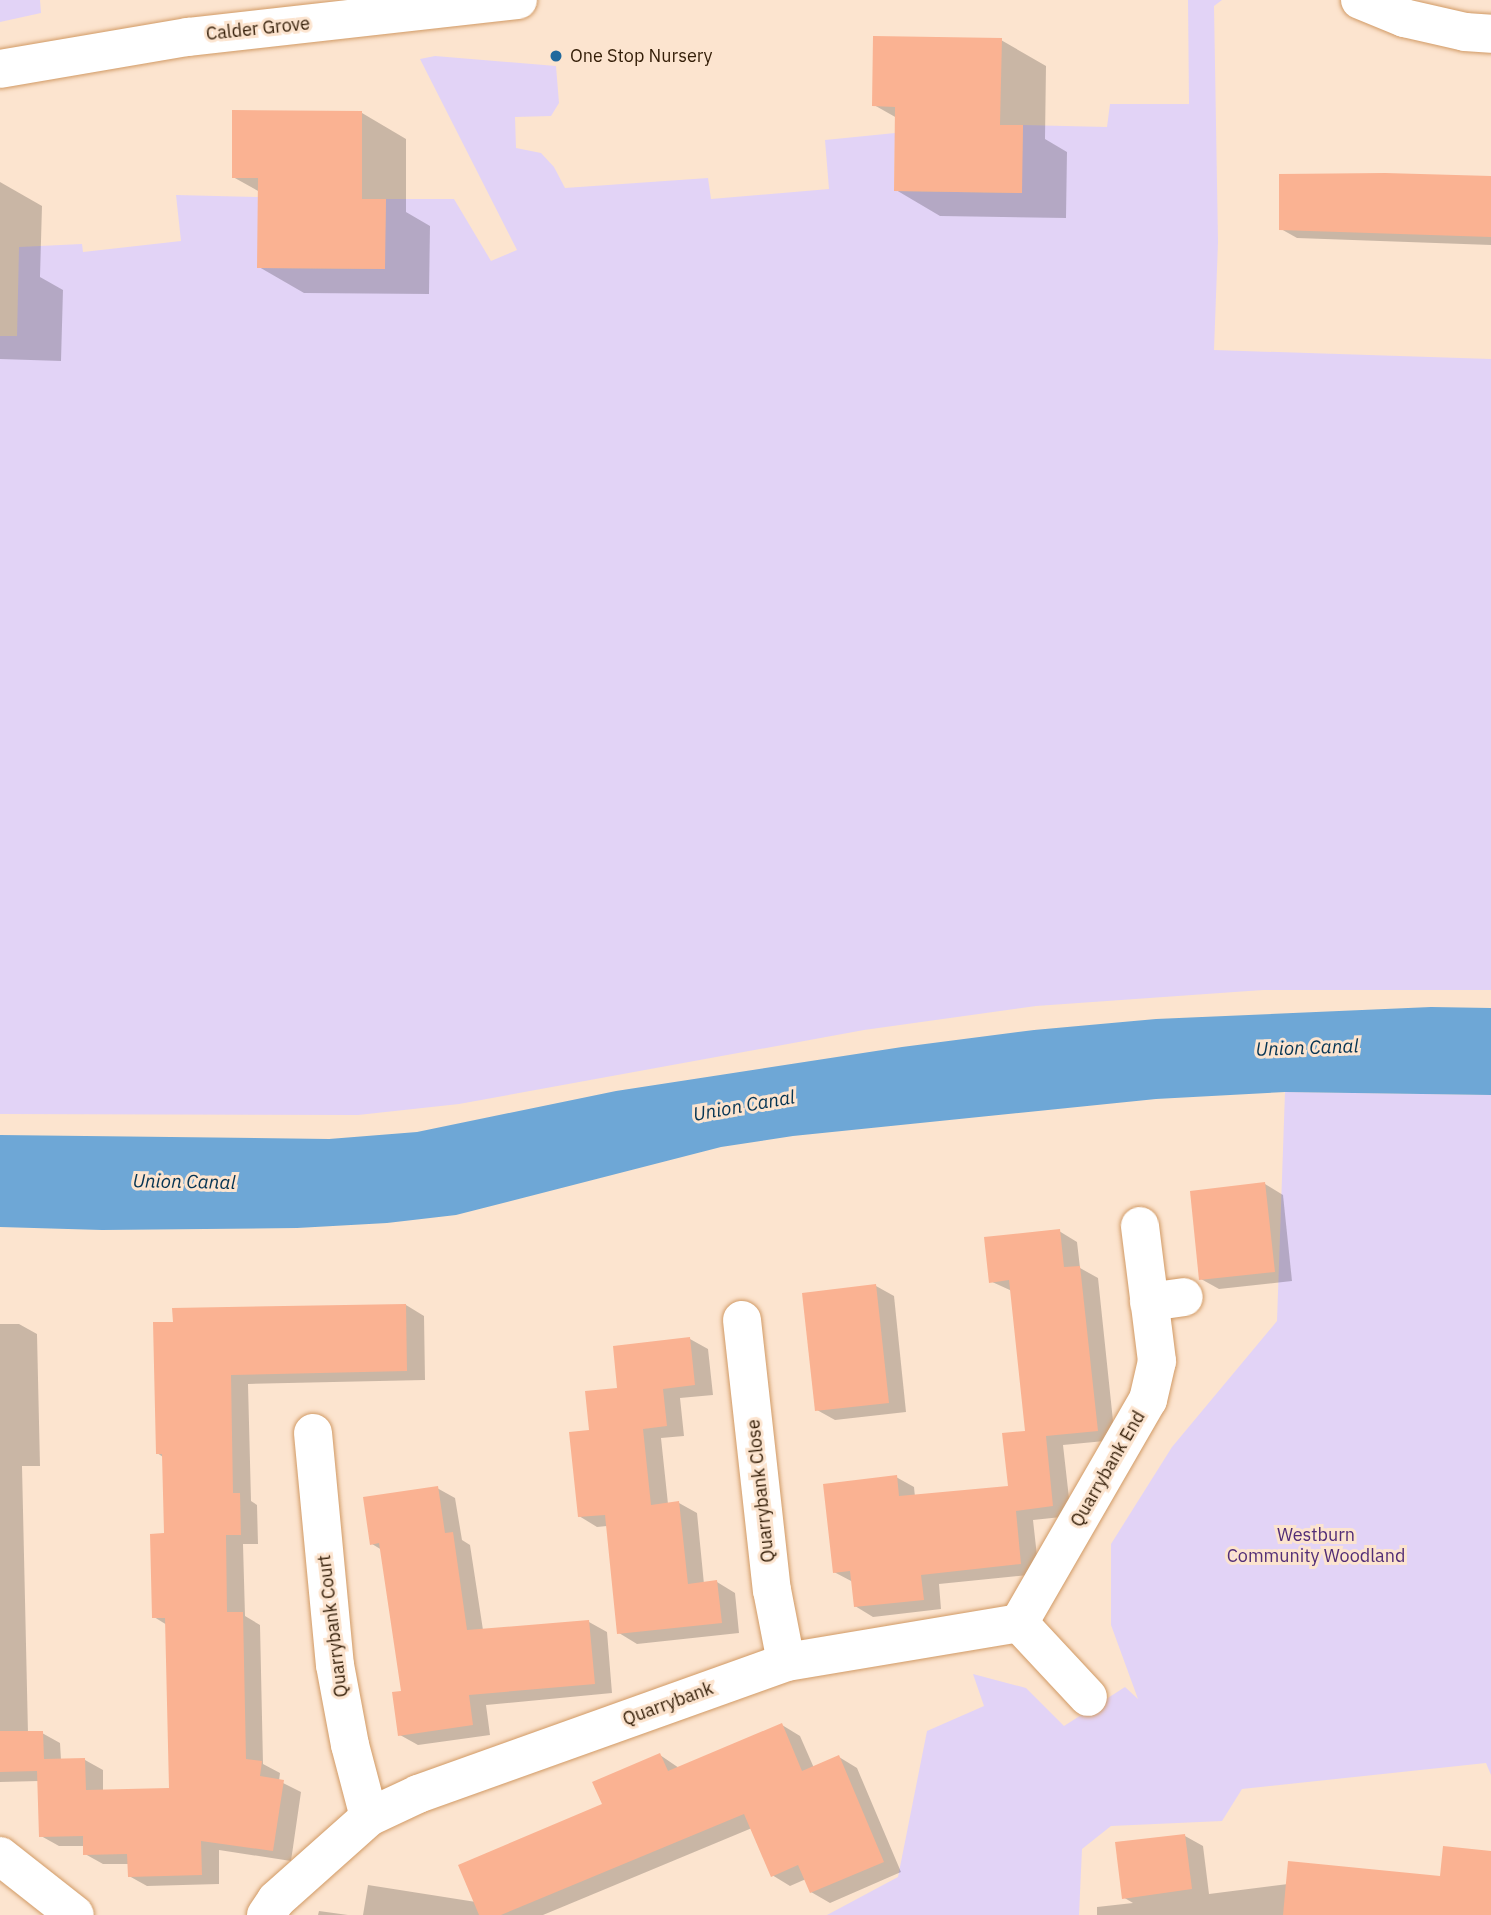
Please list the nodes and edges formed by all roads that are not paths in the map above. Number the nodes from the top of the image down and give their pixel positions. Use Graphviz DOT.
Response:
graph roads {
  1 [pos="518,0"];
  2 [pos="1360,0"];
  3 [pos="1491,34"];
  4 [pos="0,69"];
  5 [pos="1140,1226"];
  6 [pos="742,1320"];
  7 [pos="313,1433"];
  8 [pos="1018,1623"];
  9 [pos="786,1662"];
  10 [pos="1087,1697"];
  11 [pos="369,1817"];
  12 [pos="0,1856"];
  13 [pos="75,1915"];
  14 [pos="266,1915"];
  1 -- 4 [label="street, Calder Grove"];
  2 -- 3 [label="street"];
  5 -- 8 [label="street, Quarrybank End"];
  6 -- 9 [label="street, Quarrybank Close"];
  7 -- 11 [label="street, Quarrybank Court"];
  8 -- 9 [label="street, Quarrybank"];
  8 -- 10 [label="street"];
  9 -- 11 [label="street, Quarrybank"];
  11 -- 14 [label="street, Quarrybank"];
  12 -- 13 [label="street"];
}
